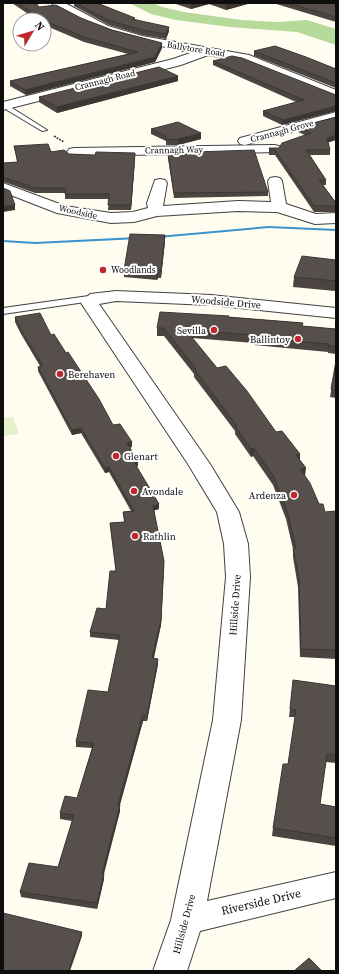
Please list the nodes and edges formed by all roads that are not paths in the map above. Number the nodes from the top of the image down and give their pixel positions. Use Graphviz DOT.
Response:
graph roads {
  1 [pos="57,3"];
  2 [pos="205,52"];
  3 [pos="336,95"];
  4 [pos="4,104"];
  5 [pos="336,116"];
  6 [pos="44,130"];
  7 [pos="70,148"];
  8 [pos="274,149"];
  9 [pos="230,150"];
  10 [pos="275,181"];
  11 [pos="160,182"];
  12 [pos="3,187"];
  13 [pos="279,207"];
  14 [pos="156,211"];
  15 [pos="336,218"];
  16 [pos="106,297"];
  17 [pos="3,311"];
  18 [pos="336,313"];
  19 [pos="336,885"];
  20 [pos="187,920"];
  21 [pos="170,971"];
  1 -- 2 [label="street, Ballytore Road"];
  2 -- 3 [label="street, Ballytore Road"];
  2 -- 4 [label="street, Crannagh Road"];
  4 -- 6 [label="lane"];
  5 -- 9 [label="street, Crannagh Grove"];
  7 -- 9 [label="street, Crannagh Way"];
  8 -- 9 [label="street, Crannagh Way"];
  10 -- 13 [label="street"];
  11 -- 14 [label="street"];
  12 -- 14 [label="street, Woodside"];
  13 -- 14 [label="street, Woodside"];
  13 -- 15 [label="street, Woodside"];
  16 -- 17 [label="lane"];
  16 -- 18 [label="street, Woodside Drive"];
  16 -- 20 [label="street, Hillside Drive"];
  19 -- 20 [label="street, Riverside Drive"];
  20 -- 21 [label="street, Hillside Drive"];
}
